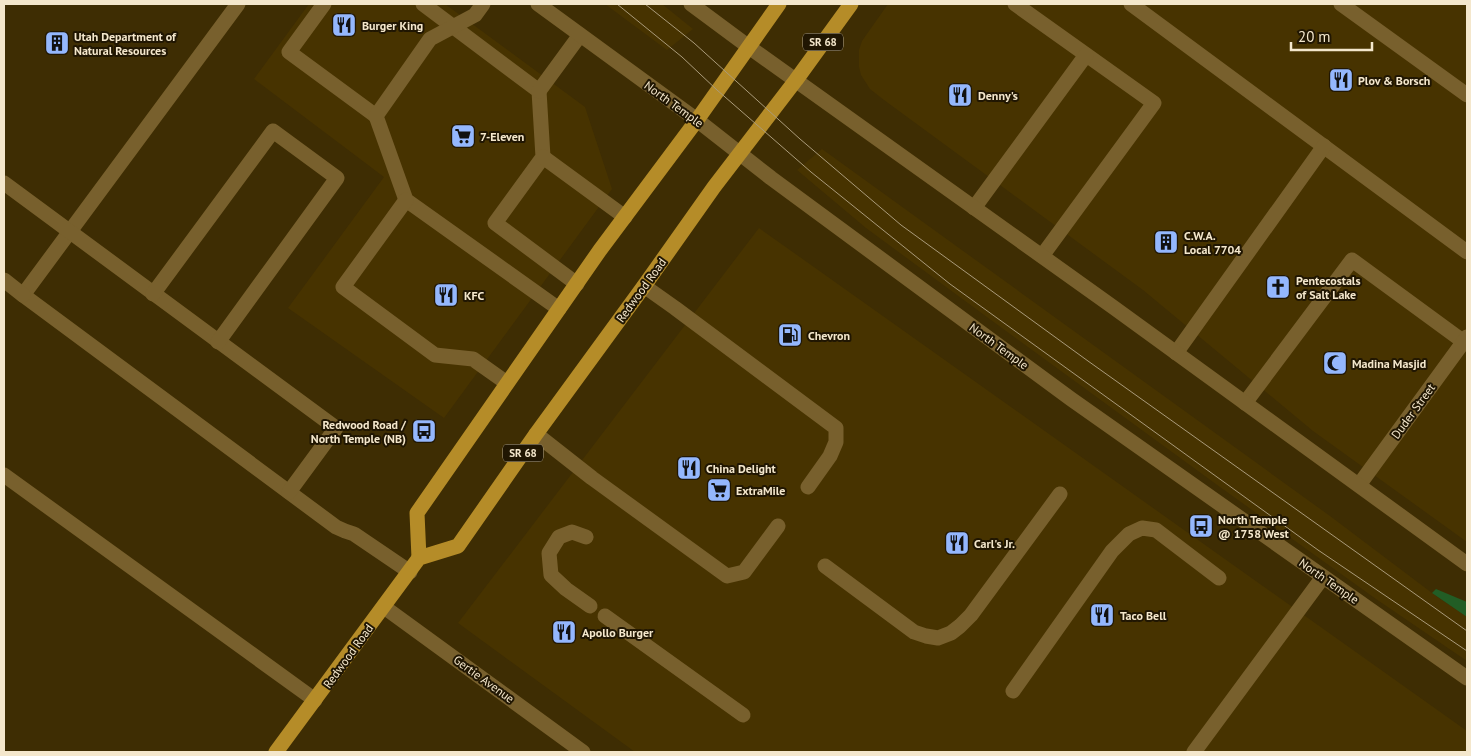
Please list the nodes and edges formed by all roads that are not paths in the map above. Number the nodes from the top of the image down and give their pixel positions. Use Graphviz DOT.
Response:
graph roads {
  1 [pos="238,4"];
  2 [pos="324,4"];
  3 [pos="423,4"];
  4 [pos="483,4"];
  5 [pos="538,4"];
  6 [pos="691,4"];
  7 [pos="779,4"];
  8 [pos="851,4"];
  9 [pos="1014,4"];
  10 [pos="1131,4"];
  11 [pos="1342,4"];
  12 [pos="454,26"];
  13 [pos="580,35"];
  14 [pos="749,47"];
  15 [pos="1086,55"];
  16 [pos="796,80"];
  17 [pos="540,91"];
  18 [pos="1467,95"];
  19 [pos="376,116"];
  20 [pos="697,120"];
  21 [pos="1324,146"];
  22 [pos="739,153"];
  23 [pos="543,157"];
  24 [pos="4,183"];
  25 [pos="406,200"];
  26 [pos="974,208"];
  27 [pos="625,217"];
  28 [pos="69,232"];
  29 [pos="1467,252"];
  30 [pos="1042,256"];
  31 [pos="4,280"];
  32 [pos="577,284"];
  33 [pos="644,286"];
  34 [pos="153,294"];
  35 [pos="24,295"];
  36 [pos="559,309"];
  37 [pos="1465,339"];
  38 [pos="218,342"];
  39 [pos="1176,353"];
  40 [pos="507,383"];
  41 [pos="1245,403"];
  42 [pos="536,434"];
  43 [pos="4,475"];
  44 [pos="1359,485"];
  45 [pos="808,487"];
  46 [pos="289,492"];
  47 [pos="1060,494"];
  48 [pos="778,526"];
  49 [pos="586,537"];
  50 [pos="419,558"];
  51 [pos="1467,564"];
  52 [pos="825,566"];
  53 [pos="410,572"];
  54 [pos="1323,577"];
  55 [pos="1219,578"];
  56 [pos="590,606"];
  57 [pos="384,607"];
  58 [pos="605,616"];
  59 [pos="1467,678"];
  60 [pos="1013,691"];
  61 [pos="315,700"];
  62 [pos="743,715"];
  63 [pos="276,752"];
  64 [pos="583,752"];
  65 [pos="1194,752"];
  1 -- 28 [label="main road"];
  2 -- 19 [label="main road"];
  3 -- 12 [label="main road"];
  4 -- 12 [label="main road"];
  5 -- 13 [label="main road, North Temple"];
  6 -- 14 [label="main road"];
  7 -- 14 [label="main road"];
  8 -- 16 [label="main road, Redwood Road / SR 68"];
  9 -- 15 [label="main road"];
  10 -- 21 [label="main road"];
  11 -- 18 [label="main road"];
  12 -- 17 [label="main road"];
  12 -- 19 [label="main road"];
  13 -- 17 [label="main road"];
  13 -- 20 [label="main road, North Temple"];
  14 -- 16 [label="main road"];
  14 -- 20 [label="main road"];
  15 -- 26 [label="main road"];
  15 -- 30 [label="main road"];
  16 -- 22 [label="main road, Redwood Road / SR 68"];
  16 -- 26 [label="main road"];
  17 -- 23 [label="main road"];
  19 -- 25 [label="main road"];
  20 -- 22 [label="main road, North Temple"];
  20 -- 27 [label="main road"];
  21 -- 29 [label="main road"];
  21 -- 39 [label="main road"];
  22 -- 33 [label="main road, Redwood Road / SR 68"];
  22 -- 54 [label="main road, North Temple"];
  23 -- 27 [label="main road"];
  23 -- 32 [label="main road"];
  24 -- 28 [label="main road"];
  25 -- 36 [label="main road"];
  25 -- 40 [label="main road"];
  26 -- 30 [label="main road"];
  27 -- 32 [label="main road"];
  28 -- 34 [label="main road"];
  28 -- 35 [label="main road"];
  30 -- 39 [label="main road"];
  31 -- 35 [label="main road"];
  32 -- 36 [label="main road"];
  33 -- 42 [label="main road, Redwood Road / SR 68"];
  33 -- 45 [label="main road"];
  34 -- 38 [label="main road"];
  34 -- 38 [label="main road"];
  35 -- 46 [label="main road"];
  36 -- 40 [label="main road"];
  37 -- 41 [label="main road"];
  37 -- 44 [label="main road, Duder Street"];
  38 -- 46 [label="main road"];
  39 -- 41 [label="main road"];
  40 -- 50 [label="main road"];
  41 -- 44 [label="main road"];
  42 -- 48 [label="main road"];
  42 -- 50 [label="main road, Redwood Road / SR 68"];
  43 -- 61 [label="main road"];
  44 -- 51 [label="main road"];
  46 -- 53 [label="main road"];
  47 -- 52 [label="main road"];
  49 -- 56 [label="main road"];
  50 -- 53 [label="main road, Redwood Road"];
  53 -- 57 [label="main road, Redwood Road"];
  54 -- 59 [label="main road, North Temple"];
  54 -- 65 [label="main road"];
  55 -- 60 [label="main road"];
  57 -- 61 [label="main road, Redwood Road"];
  57 -- 64 [label="main road, Gertie Avenue"];
  58 -- 62 [label="main road"];
  61 -- 63 [label="main road, Redwood Road"];
}
